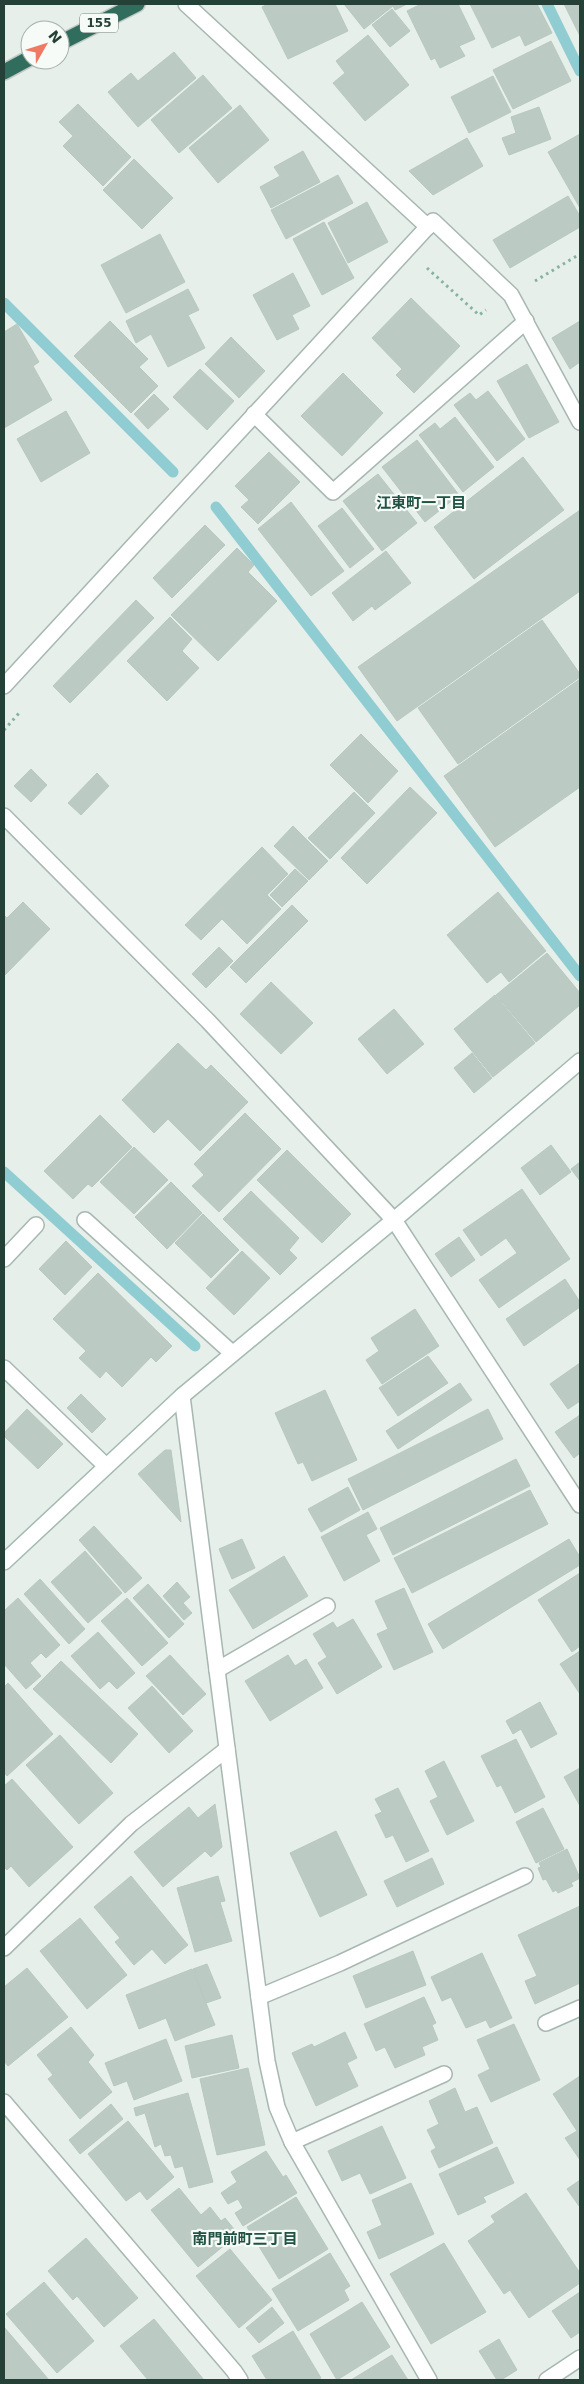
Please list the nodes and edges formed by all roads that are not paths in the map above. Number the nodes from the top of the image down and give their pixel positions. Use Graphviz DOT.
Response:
graph roads {
  1 [pos="137,4"];
  2 [pos="186,4"];
  3 [pos="70,38"];
  4 [pos="20,63"];
  5 [pos="4,72"];
  6 [pos="428,227"];
  7 [pos="526,321"];
  8 [pos="254,414"];
  9 [pos="580,422"];
  10 [pos="4,686"];
  11 [pos="4,816"];
  12 [pos="580,1061"];
  13 [pos="85,1220"];
  14 [pos="394,1220"];
  15 [pos="36,1225"];
  16 [pos="4,1259"];
  17 [pos="232,1353"];
  18 [pos="4,1368"];
  19 [pos="182,1396"];
  20 [pos="106,1466"];
  21 [pos="580,1505"];
  22 [pos="4,1562"];
  23 [pos="326,1606"];
  24 [pos="217,1670"];
  25 [pos="227,1749"];
  26 [pos="525,1876"];
  27 [pos="4,1948"];
  28 [pos="259,1997"];
  29 [pos="580,2008"];
  30 [pos="546,2023"];
  31 [pos="444,2074"];
  32 [pos="4,2102"];
  33 [pos="292,2142"];
  34 [pos="580,2358"];
  35 [pos="240,2380"];
  36 [pos="429,2380"];
  37 [pos="547,2380"];
  1 -- 3 [label="highway, 155"];
  2 -- 6 [label="street"];
  4 -- 5 [label="highway"];
  6 -- 7 [label="street"];
  6 -- 8 [label="street"];
  7 -- 8 [label="street"];
  7 -- 9 [label="street"];
  8 -- 10 [label="street"];
  11 -- 14 [label="street"];
  12 -- 14 [label="street"];
  13 -- 17 [label="street"];
  14 -- 17 [label="street"];
  14 -- 21 [label="street"];
  15 -- 16 [label="street"];
  17 -- 19 [label="street"];
  18 -- 20 [label="street"];
  19 -- 20 [label="street"];
  19 -- 24 [label="street"];
  20 -- 22 [label="street"];
  23 -- 24 [label="street"];
  24 -- 25 [label="street"];
  25 -- 27 [label="street"];
  25 -- 28 [label="street"];
  26 -- 28 [label="street"];
  28 -- 33 [label="street"];
  29 -- 30 [label="street"];
  31 -- 33 [label="street"];
  32 -- 35 [label="street"];
  33 -- 36 [label="street"];
  34 -- 37 [label="street"];
}
